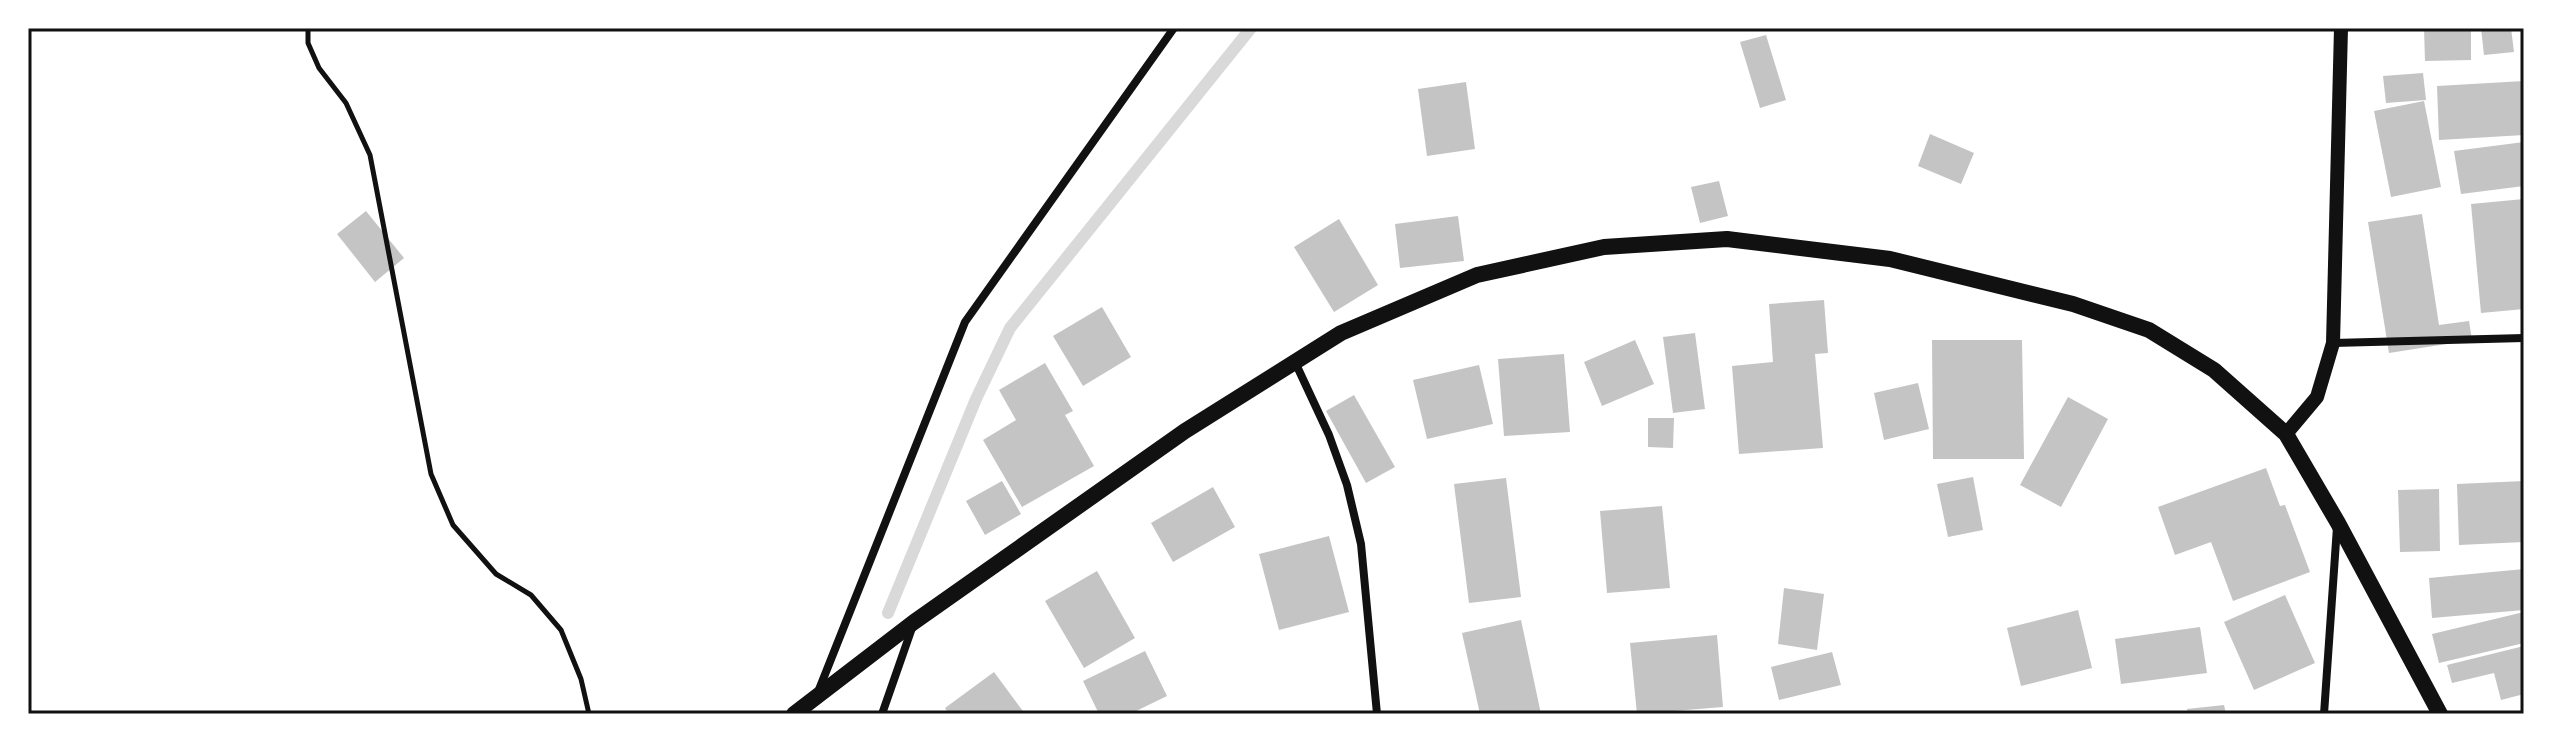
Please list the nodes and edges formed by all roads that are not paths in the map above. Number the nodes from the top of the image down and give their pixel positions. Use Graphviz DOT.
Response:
graph roads {
  1 [pos="1174,28"];
  2 [pos="2341,28"];
  3 [pos="2524,338"];
  4 [pos="2333,343"];
  5 [pos="1295,362"];
  6 [pos="2286,434"];
  7 [pos="2338,523"];
  8 [pos="914,622"];
  9 [pos="814,700"];
  10 [pos="794,714"];
  11 [pos="882,714"];
  12 [pos="1377,714"];
  13 [pos="2324,714"];
  14 [pos="2440,714"];
  1 -- 9 [label="street"];
  2 -- 4 [label="street"];
  3 -- 4 [label="street"];
  4 -- 6 [label="street"];
  5 -- 6 [label="main road"];
  5 -- 8 [label="main road"];
  5 -- 12 [label="street"];
  6 -- 7 [label="main road"];
  7 -- 13 [label="street"];
  7 -- 14 [label="main road"];
  8 -- 9 [label="main road"];
  8 -- 11 [label="street"];
  9 -- 10 [label="main road"];
}
